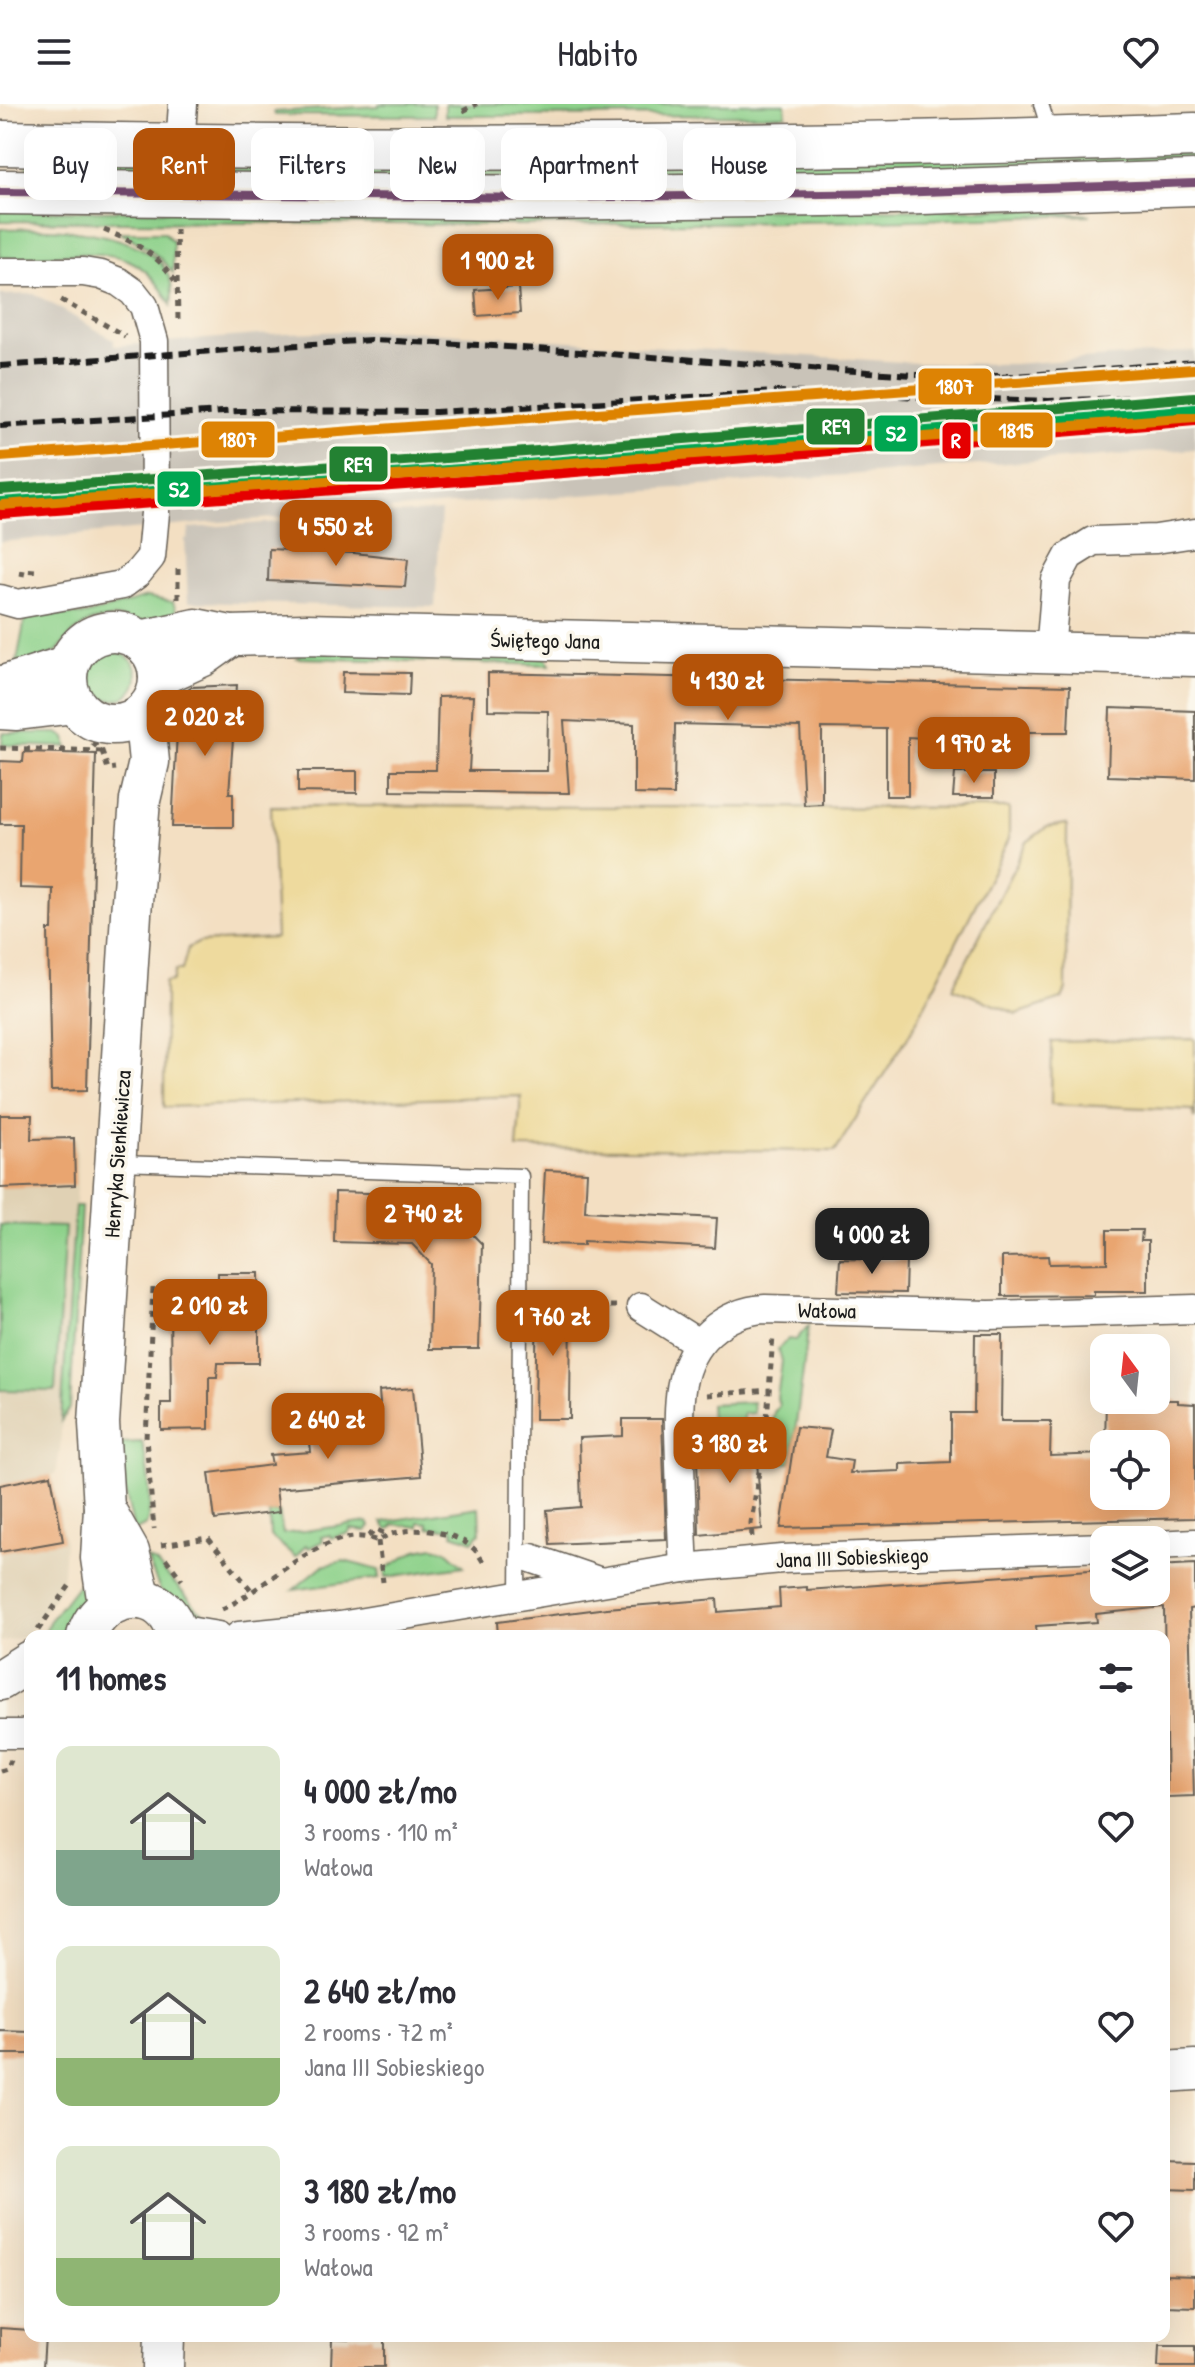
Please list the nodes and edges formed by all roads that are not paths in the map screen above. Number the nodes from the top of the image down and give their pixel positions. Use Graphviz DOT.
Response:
graph roads {
  1 [pos="183,104"];
  2 [pos="1047,122"];
  3 [pos="181,128"];
  4 [pos="1195,135"];
  5 [pos="0,143"];
  6 [pos="133,146"];
  7 [pos="235,147"];
  8 [pos="1195,183"];
  9 [pos="0,192"];
  10 [pos="6,272"];
  11 [pos="1195,533"];
  12 [pos="0,587"];
  13 [pos="56,596"];
  14 [pos="0,599"];
  15 [pos="231,636"];
  16 [pos="140,641"];
  17 [pos="1050,652"];
  18 [pos="1195,656"];
  19 [pos="159,676"];
  20 [pos="0,687"];
  21 [pos="0,709"];
  22 [pos="105,732"];
  23 [pos="116,1163"];
  24 [pos="641,1307"];
  25 [pos="1195,1309"];
  26 [pos="698,1343"];
  27 [pos="1195,1543"];
  28 [pos="1170,1544"];
  29 [pos="1090,1548"];
  30 [pos="531,1558"];
  31 [pos="684,1568"];
  32 [pos="601,1582"];
  33 [pos="518,1597"];
  34 [pos="112,1613"];
  35 [pos="221,1623"];
  36 [pos="175,1630"];
  37 [pos="186,1630"];
  38 [pos="300,1630"];
  39 [pos="24,1665"];
  40 [pos="0,1680"];
  41 [pos="24,1682"];
  42 [pos="0,1734"];
  43 [pos="24,1734"];
  44 [pos="1195,2070"];
  45 [pos="1170,2072"];
  46 [pos="164,2342"];
  47 [pos="163,2367"];
  1 -- 3 [label="street"];
  2 -- 4 [label="main road"];
  2 -- 7 [label="main road"];
  5 -- 6 [label="main road"];
  8 -- 9 [label="main road"];
  10 -- 13 [label="street"];
  11 -- 17 [label="street"];
  12 -- 13 [label="street"];
  13 -- 14 [label="street"];
  15 -- 16 [label="street, Świętego Jana"];
  15 -- 17 [label="street, Świętego Jana"];
  15 -- 19 [label="street"];
  16 -- 19 [label="street"];
  16 -- 22 [label="street"];
  17 -- 18 [label="street, Świętego Jana"];
  19 -- 22 [label="street, Henryka Sienkiewicza"];
  20 -- 22 [label="street"];
  21 -- 22 [label="street"];
  22 -- 23 [label="street, Henryka Sienkiewicza"];
  23 -- 33 [label="lane"];
  23 -- 34 [label="street, Henryka Sienkiewicza"];
  24 -- 26 [label="street"];
  25 -- 26 [label="street, Wałowa"];
  26 -- 31 [label="street"];
  27 -- 28 [label="street"];
  29 -- 31 [label="street, Jana III Sobieskiego"];
  30 -- 32 [label="street, Jana III Sobieskiego"];
  31 -- 32 [label="street, Jana III Sobieskiego"];
  32 -- 33 [label="street, Jana III Sobieskiego"];
  33 -- 38 [label="street, Jana III Sobieskiego"];
  34 -- 36 [label="street"];
  35 -- 37 [label="street"];
  39 -- 40 [label="street"];
  40 -- 41 [label="street"];
  42 -- 43 [label="street"];
  44 -- 45 [label="street"];
  46 -- 47 [label="street"];
}
